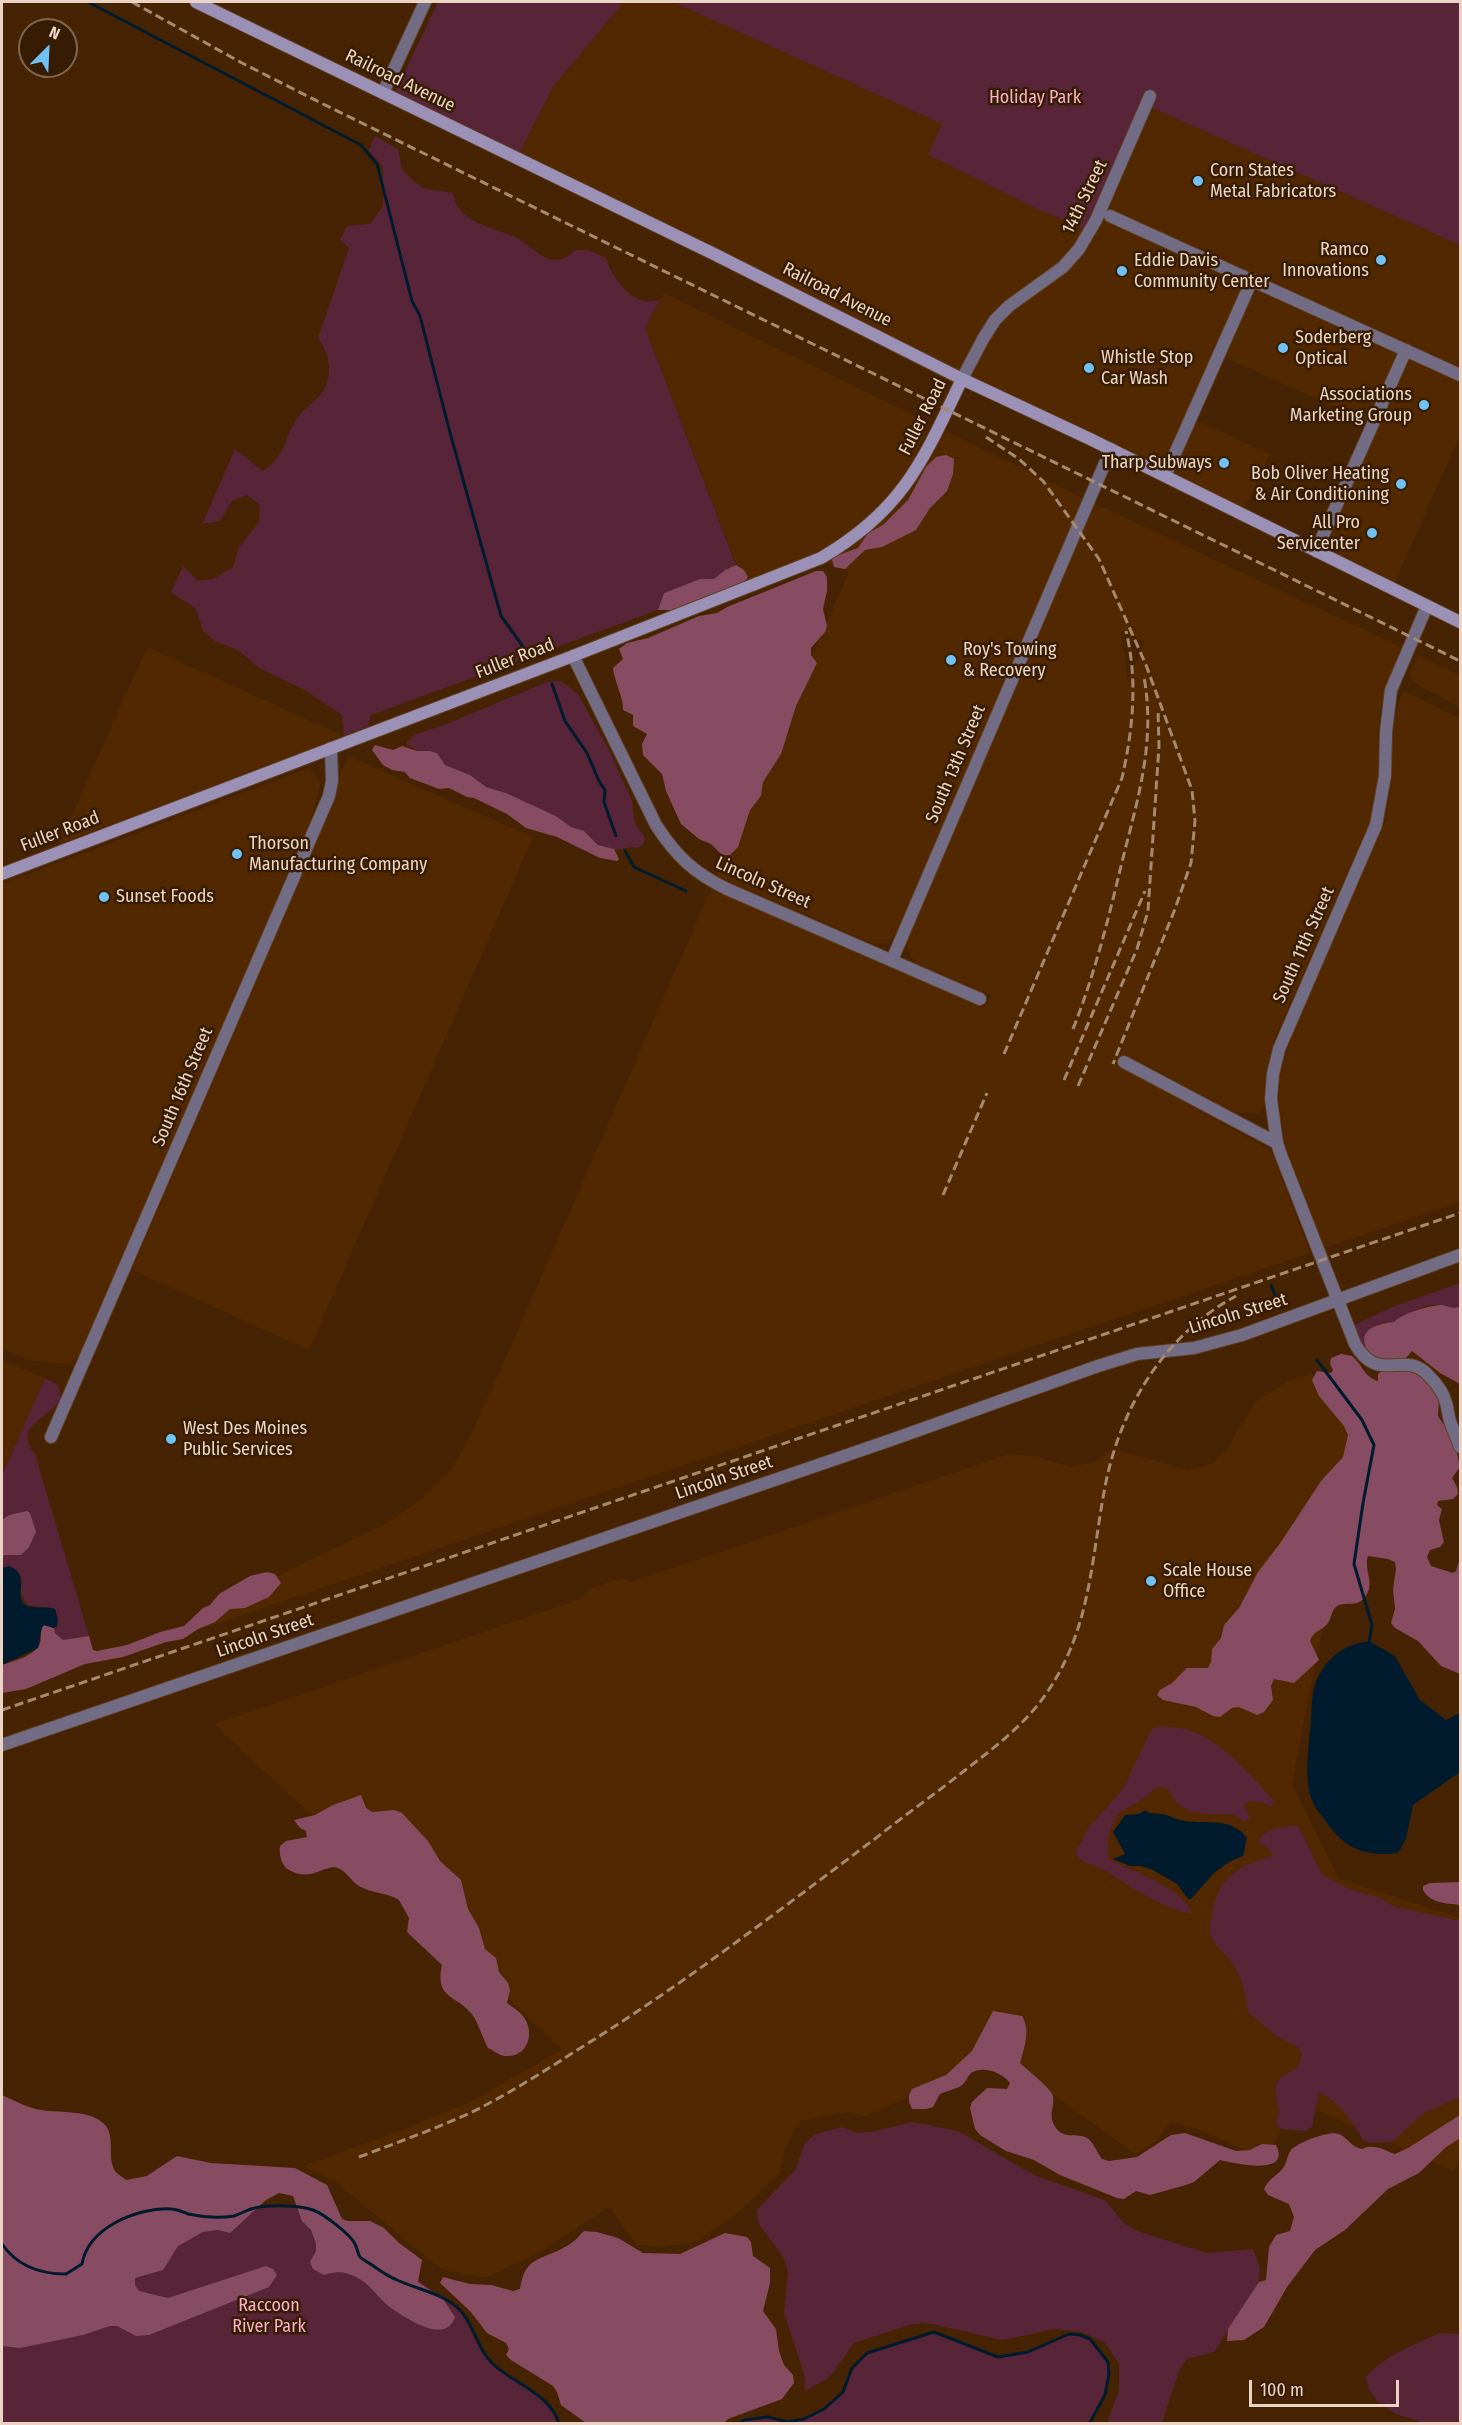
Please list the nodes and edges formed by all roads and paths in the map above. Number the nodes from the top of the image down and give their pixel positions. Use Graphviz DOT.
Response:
graph roads {
  1 [pos="196,2"];
  2 [pos="425,2"];
  3 [pos="383,93"];
  4 [pos="1150,96"];
  5 [pos="1110,216"];
  6 [pos="1252,280"];
  7 [pos="1406,350"];
  8 [pos="1461,375"];
  9 [pos="962,379"];
  10 [pos="1111,449"];
  11 [pos="1165,476"];
  12 [pos="1316,551"];
  13 [pos="1427,606"];
  14 [pos="1461,622"];
  15 [pos="573,656"];
  16 [pos="331,748"];
  17 [pos="2,873"];
  18 [pos="892,960"];
  19 [pos="980,999"];
  20 [pos="1124,1062"];
  21 [pos="1276,1143"];
  22 [pos="1461,1255"];
  23 [pos="1336,1299"];
  24 [pos="51,1437"];
  25 [pos="1461,1447"];
  26 [pos="2,1745"];
  1 -- 3 [label="main road, Railroad Avenue"];
  2 -- 3 [label="street"];
  3 -- 9 [label="main road, Railroad Avenue"];
  4 -- 9 [label="street, 14th Street"];
  5 -- 6 [label="street"];
  6 -- 7 [label="street"];
  6 -- 11 [label="street"];
  7 -- 8 [label="street"];
  7 -- 12 [label="street"];
  9 -- 10 [label="main road, Railroad Avenue"];
  9 -- 15 [label="main road, Fuller Road"];
  10 -- 11 [label="main road, Railroad Avenue"];
  10 -- 18 [label="street, South 13th Street"];
  11 -- 12 [label="main road, Railroad Avenue"];
  12 -- 13 [label="main road, Railroad Avenue"];
  13 -- 14 [label="main road, Railroad Avenue"];
  13 -- 21 [label="street, South 11th Street"];
  15 -- 16 [label="main road, Fuller Road"];
  15 -- 18 [label="street, Lincoln Street"];
  16 -- 17 [label="main road, Fuller Road"];
  16 -- 24 [label="street, South 16th Street"];
  18 -- 19 [label="street, Lincoln Street"];
  20 -- 21 [label="street"];
  21 -- 23 [label="street, South 11th Street"];
  22 -- 23 [label="street, Lincoln Street"];
  23 -- 25 [label="street, South 11th Street"];
  23 -- 26 [label="street, Lincoln Street"];
}
